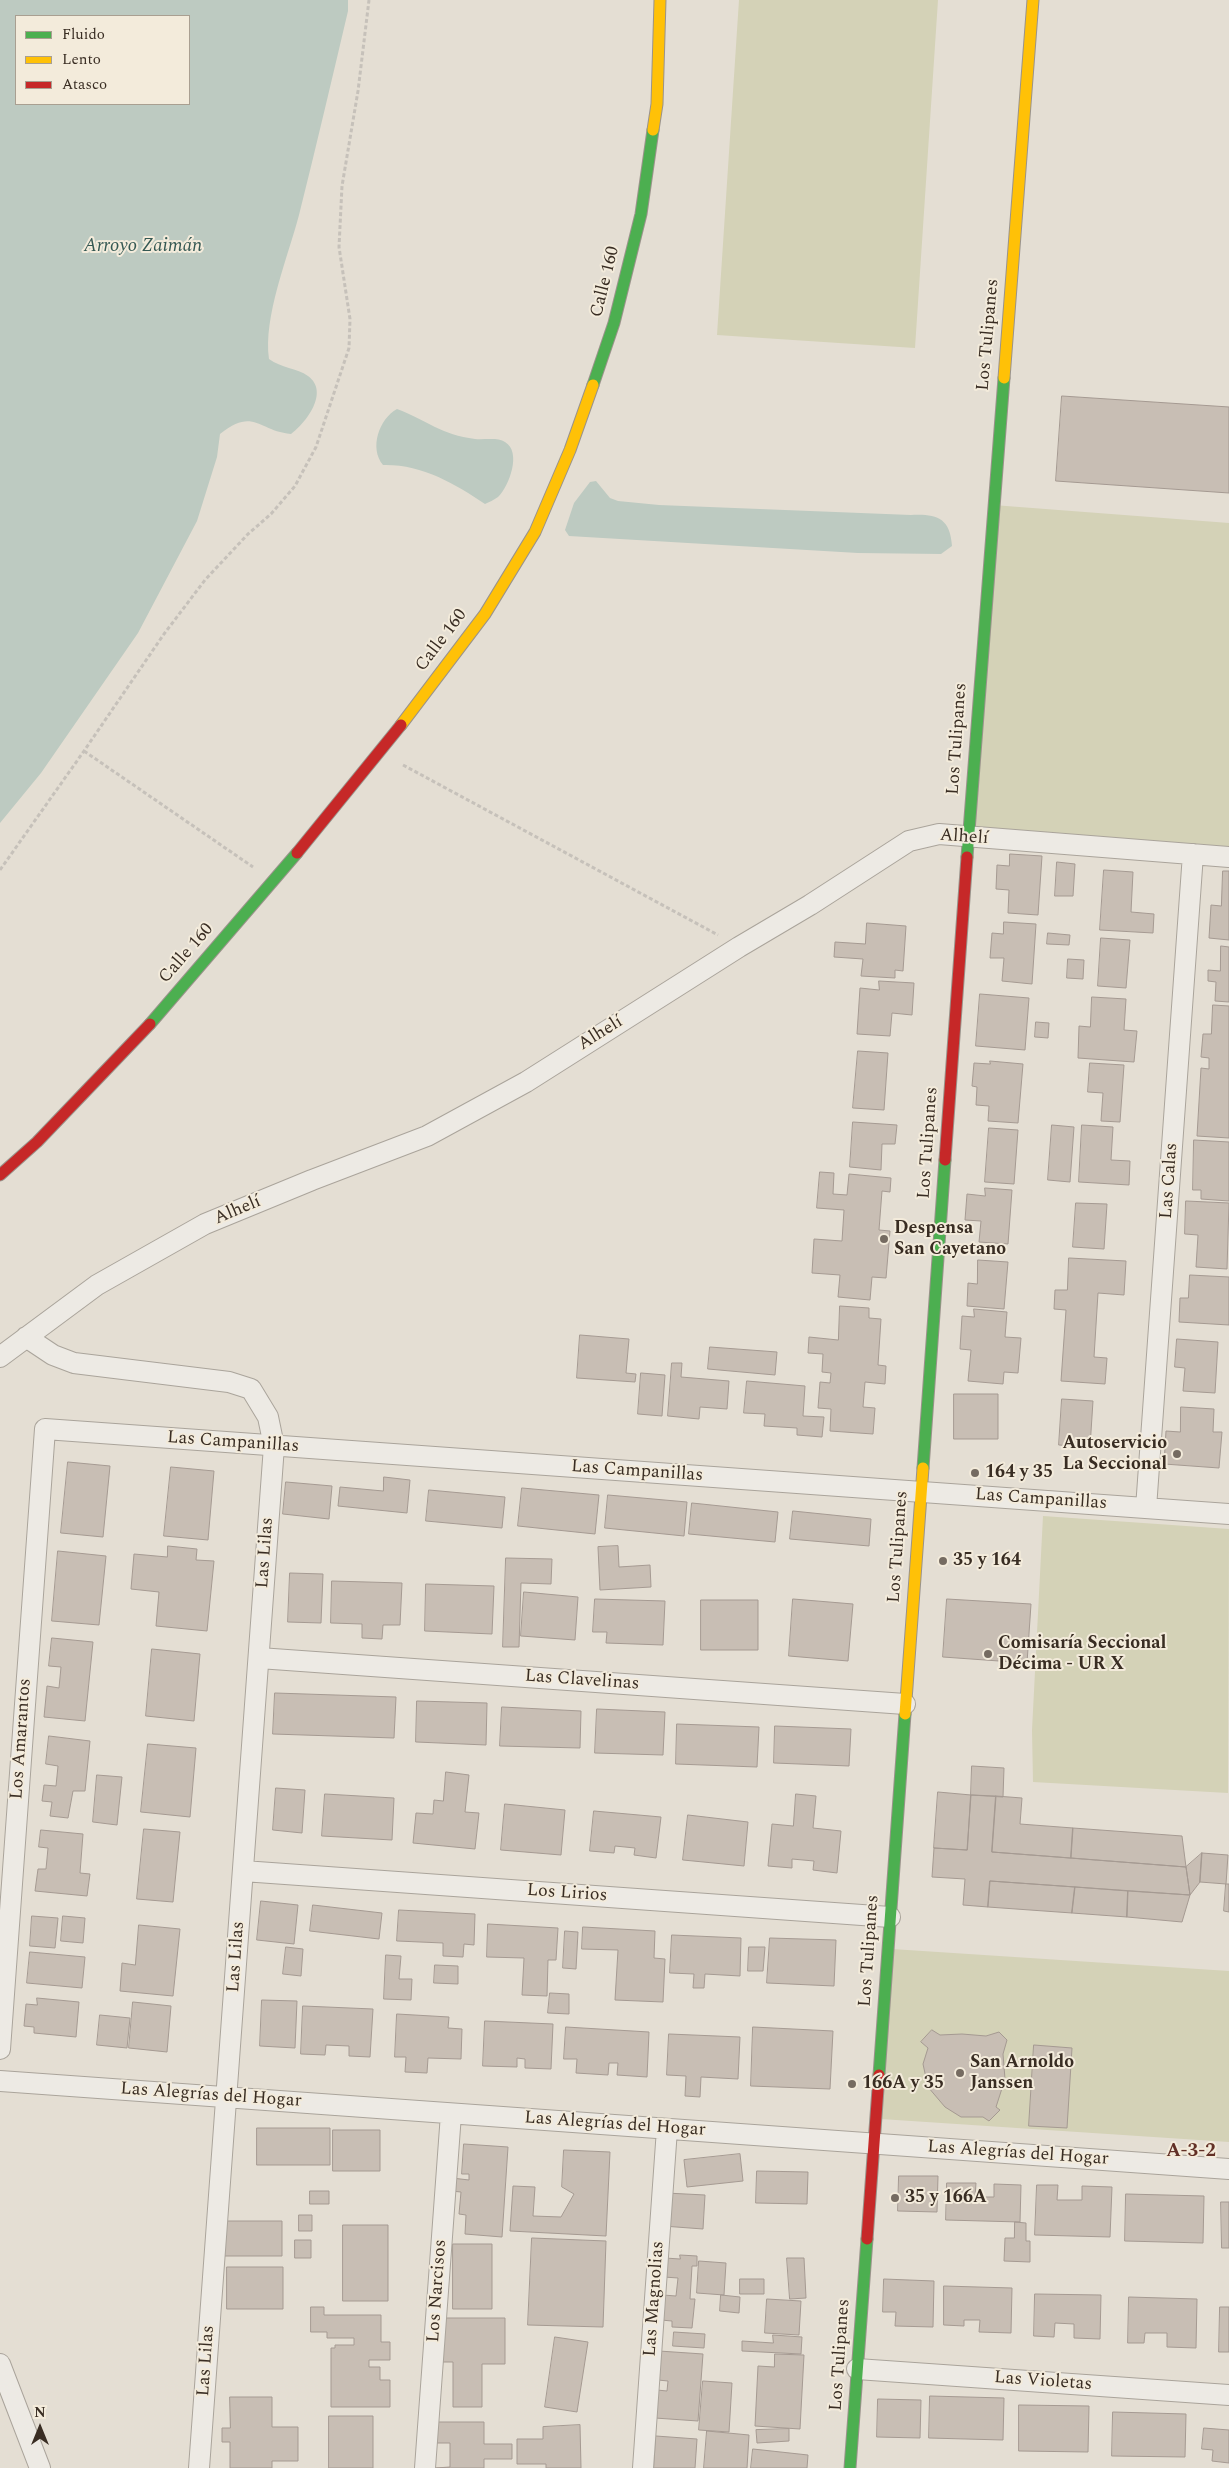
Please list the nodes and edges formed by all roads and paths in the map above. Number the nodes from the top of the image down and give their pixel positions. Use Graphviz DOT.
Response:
graph roads {
  1 [pos="369,0"];
  2 [pos="660,0"];
  3 [pos="1033,0"];
  4 [pos="84,751"];
  5 [pos="380,752"];
  6 [pos="968,838"];
  7 [pos="1193,854"];
  8 [pos="1229,857"];
  9 [pos="0,870"];
  10 [pos="273,882"];
  11 [pos="739,947"];
  12 [pos="0,1175"];
  13 [pos="26,1337"];
  14 [pos="0,1357"];
  15 [pos="45,1429"];
  16 [pos="274,1446"];
  17 [pos="921,1492"];
  18 [pos="1146,1508"];
  19 [pos="1229,1514"];
  20 [pos="259,1658"];
  21 [pos="906,1704"];
  22 [pos="243,1871"];
  23 [pos="890,1918"];
  24 [pos="0,2049"];
  25 [pos="0,2081"];
  26 [pos="227,2098"];
  27 [pos="451,2114"];
  28 [pos="668,2129"];
  29 [pos="874,2144"];
  30 [pos="1229,2169"];
  31 [pos="0,2364"];
  32 [pos="857,2369"];
  33 [pos="1229,2396"];
  34 [pos="40,2468"];
  35 [pos="199,2468"];
  36 [pos="425,2468"];
  37 [pos="643,2468"];
  38 [pos="850,2468"];
  1 -- 4 [label="path"];
  2 -- 5 [label="street, Calle 160"];
  3 -- 6 [label="street, Los Tulipanes"];
  4 -- 9 [label="path"];
  4 -- 10 [label="path"];
  5 -- 10 [label="street, Calle 160"];
  5 -- 11 [label="path"];
  6 -- 7 [label="street, Alhelí"];
  6 -- 11 [label="street, Alhelí"];
  6 -- 17 [label="street, Los Tulipanes"];
  7 -- 8 [label="street, Alhelí"];
  7 -- 18 [label="street, Las Calas"];
  10 -- 12 [label="street, Calle 160"];
  11 -- 13 [label="street, Alhelí"];
  13 -- 14 [label="street, Alhelí"];
  13 -- 16 [label="street, Las Lilas"];
  15 -- 16 [label="street, Las Campanillas"];
  15 -- 24 [label="street, Los Amarantos"];
  16 -- 17 [label="street, Las Campanillas"];
  16 -- 20 [label="street, Las Lilas"];
  17 -- 18 [label="street, Las Campanillas"];
  17 -- 21 [label="street, Los Tulipanes"];
  18 -- 19 [label="street, Las Campanillas"];
  20 -- 21 [label="street, Las Clavelinas"];
  20 -- 22 [label="street, Las Lilas"];
  21 -- 23 [label="street, Los Tulipanes"];
  22 -- 23 [label="street, Los Lirios"];
  22 -- 26 [label="street, Las Lilas"];
  23 -- 29 [label="street, Los Tulipanes"];
  25 -- 26 [label="street, Las Alegrías del Hogar"];
  26 -- 27 [label="street, Las Alegrías del Hogar"];
  26 -- 35 [label="street, Las Lilas"];
  27 -- 28 [label="street, Las Alegrías del Hogar"];
  27 -- 36 [label="street, Los Narcisos"];
  28 -- 29 [label="street, Las Alegrías del Hogar"];
  28 -- 37 [label="street, Las Magnolias"];
  29 -- 30 [label="street, Las Alegrías del Hogar"];
  29 -- 32 [label="street, Los Tulipanes"];
  31 -- 34 [label="street"];
  32 -- 33 [label="street, Las Violetas"];
  32 -- 38 [label="street, Los Tulipanes"];
}
